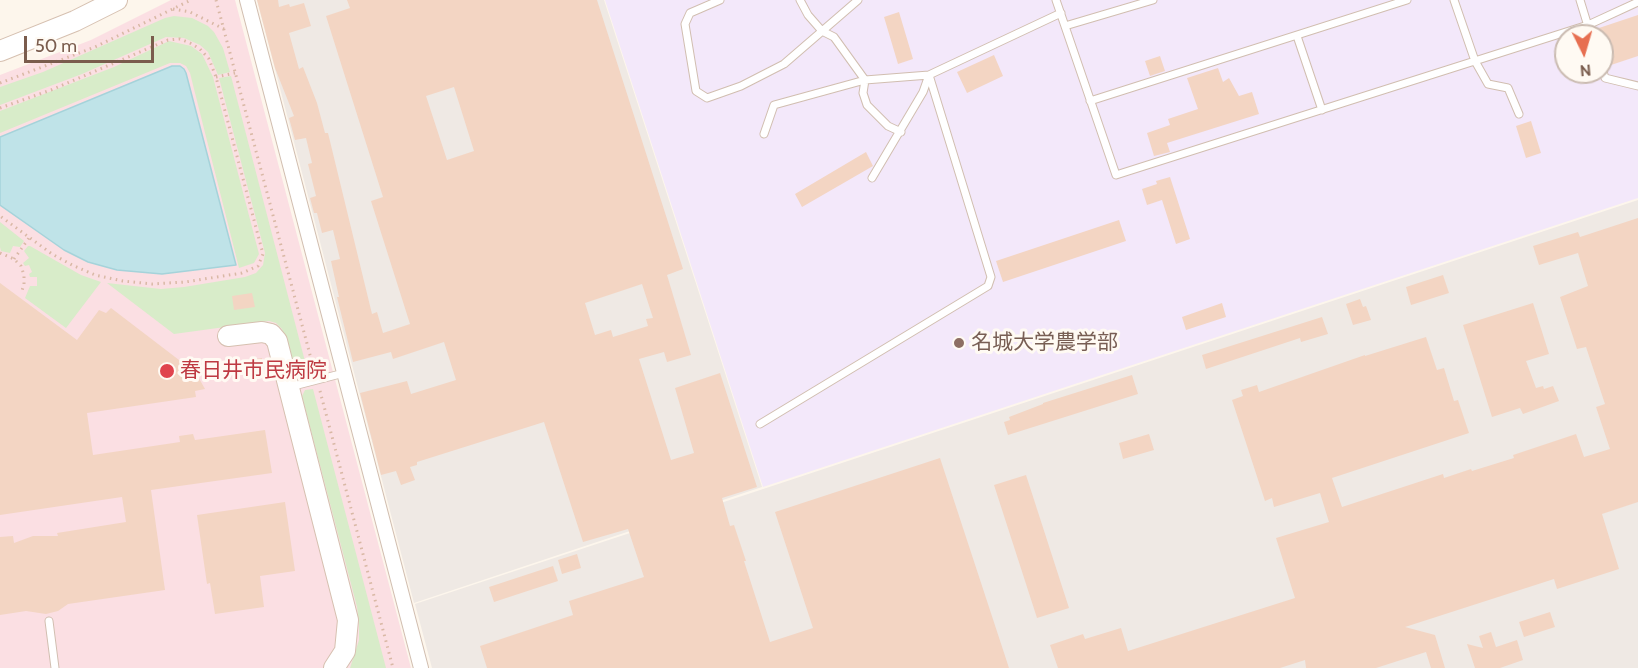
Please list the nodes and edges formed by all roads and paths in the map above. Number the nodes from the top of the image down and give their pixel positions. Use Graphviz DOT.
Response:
graph roads {
  1 [pos="117,0"];
  2 [pos="191,0"];
  3 [pos="216,0"];
  4 [pos="247,0"];
  5 [pos="720,0"];
  6 [pos="800,0"];
  7 [pos="858,0"];
  8 [pos="1056,0"];
  9 [pos="1153,0"];
  10 [pos="1375,0"];
  11 [pos="1407,0"];
  12 [pos="1454,0"];
  13 [pos="1580,0"];
  14 [pos="1638,2"];
  15 [pos="173,9"];
  16 [pos="1380,9"];
  17 [pos="1060,13"];
  18 [pos="1588,24"];
  19 [pos="1590,24"];
  20 [pos="1065,26"];
  21 [pos="224,29"];
  22 [pos="822,31"];
  23 [pos="1297,36"];
  24 [pos="1554,36"];
  25 [pos="0,51"];
  26 [pos="1475,61"];
  27 [pos="235,73"];
  28 [pos="929,75"];
  29 [pos="216,77"];
  30 [pos="865,80"];
  31 [pos="1614,80"];
  32 [pos="0,83"];
  33 [pos="1638,86"];
  34 [pos="1090,101"];
  35 [pos="0,108"];
  36 [pos="1322,110"];
  37 [pos="1519,114"];
  38 [pos="901,132"];
  39 [pos="764,134"];
  40 [pos="872,178"];
  41 [pos="0,216"];
  42 [pos="29,238"];
  43 [pos="0,253"];
  44 [pos="14,259"];
  45 [pos="21,294"];
  46 [pos="228,336"];
  47 [pos="344,373"];
  48 [pos="317,380"];
  49 [pos="287,388"];
  50 [pos="760,424"];
  51 [pos="49,621"];
  52 [pos="55,668"];
  53 [pos="334,668"];
  54 [pos="393,668"];
  55 [pos="421,668"];
  1 -- 25 [label="street"];
  2 -- 15 [label="path"];
  3 -- 21 [label="path"];
  4 -- 47 [label="street"];
  5 -- 22 [label="lane"];
  6 -- 22 [label="lane"];
  7 -- 22 [label="lane"];
  8 -- 17 [label="lane"];
  9 -- 20 [label="lane"];
  10 -- 16 [label="lane"];
  11 -- 16 [label="lane"];
  12 -- 26 [label="lane"];
  13 -- 18 [label="lane"];
  14 -- 19 [label="lane"];
  15 -- 21 [label="path"];
  15 -- 32 [label="path"];
  16 -- 23 [label="lane"];
  17 -- 20 [label="lane"];
  17 -- 28 [label="lane"];
  20 -- 34 [label="lane"];
  21 -- 27 [label="path"];
  22 -- 30 [label="lane"];
  23 -- 34 [label="lane"];
  23 -- 36 [label="lane"];
  24 -- 26 [label="lane"];
  26 -- 36 [label="lane"];
  26 -- 37 [label="lane"];
  27 -- 29 [label="path"];
  27 -- 48 [label="path"];
  28 -- 30 [label="lane"];
  28 -- 38 [label="lane"];
  28 -- 50 [label="lane"];
  29 -- 35 [label="path"];
  29 -- 42 [label="path"];
  30 -- 38 [label="lane"];
  30 -- 39 [label="lane"];
  31 -- 33 [label="lane"];
  34 -- 36 [label="lane"];
  38 -- 40 [label="lane"];
  41 -- 42 [label="path"];
  42 -- 44 [label="path"];
  43 -- 44 [label="path"];
  44 -- 45 [label="path"];
  46 -- 49 [label="street"];
  47 -- 48 [label="lane"];
  47 -- 55 [label="street"];
  48 -- 49 [label="lane"];
  48 -- 54 [label="path"];
  49 -- 53 [label="street"];
  51 -- 52 [label="lane"];
}
